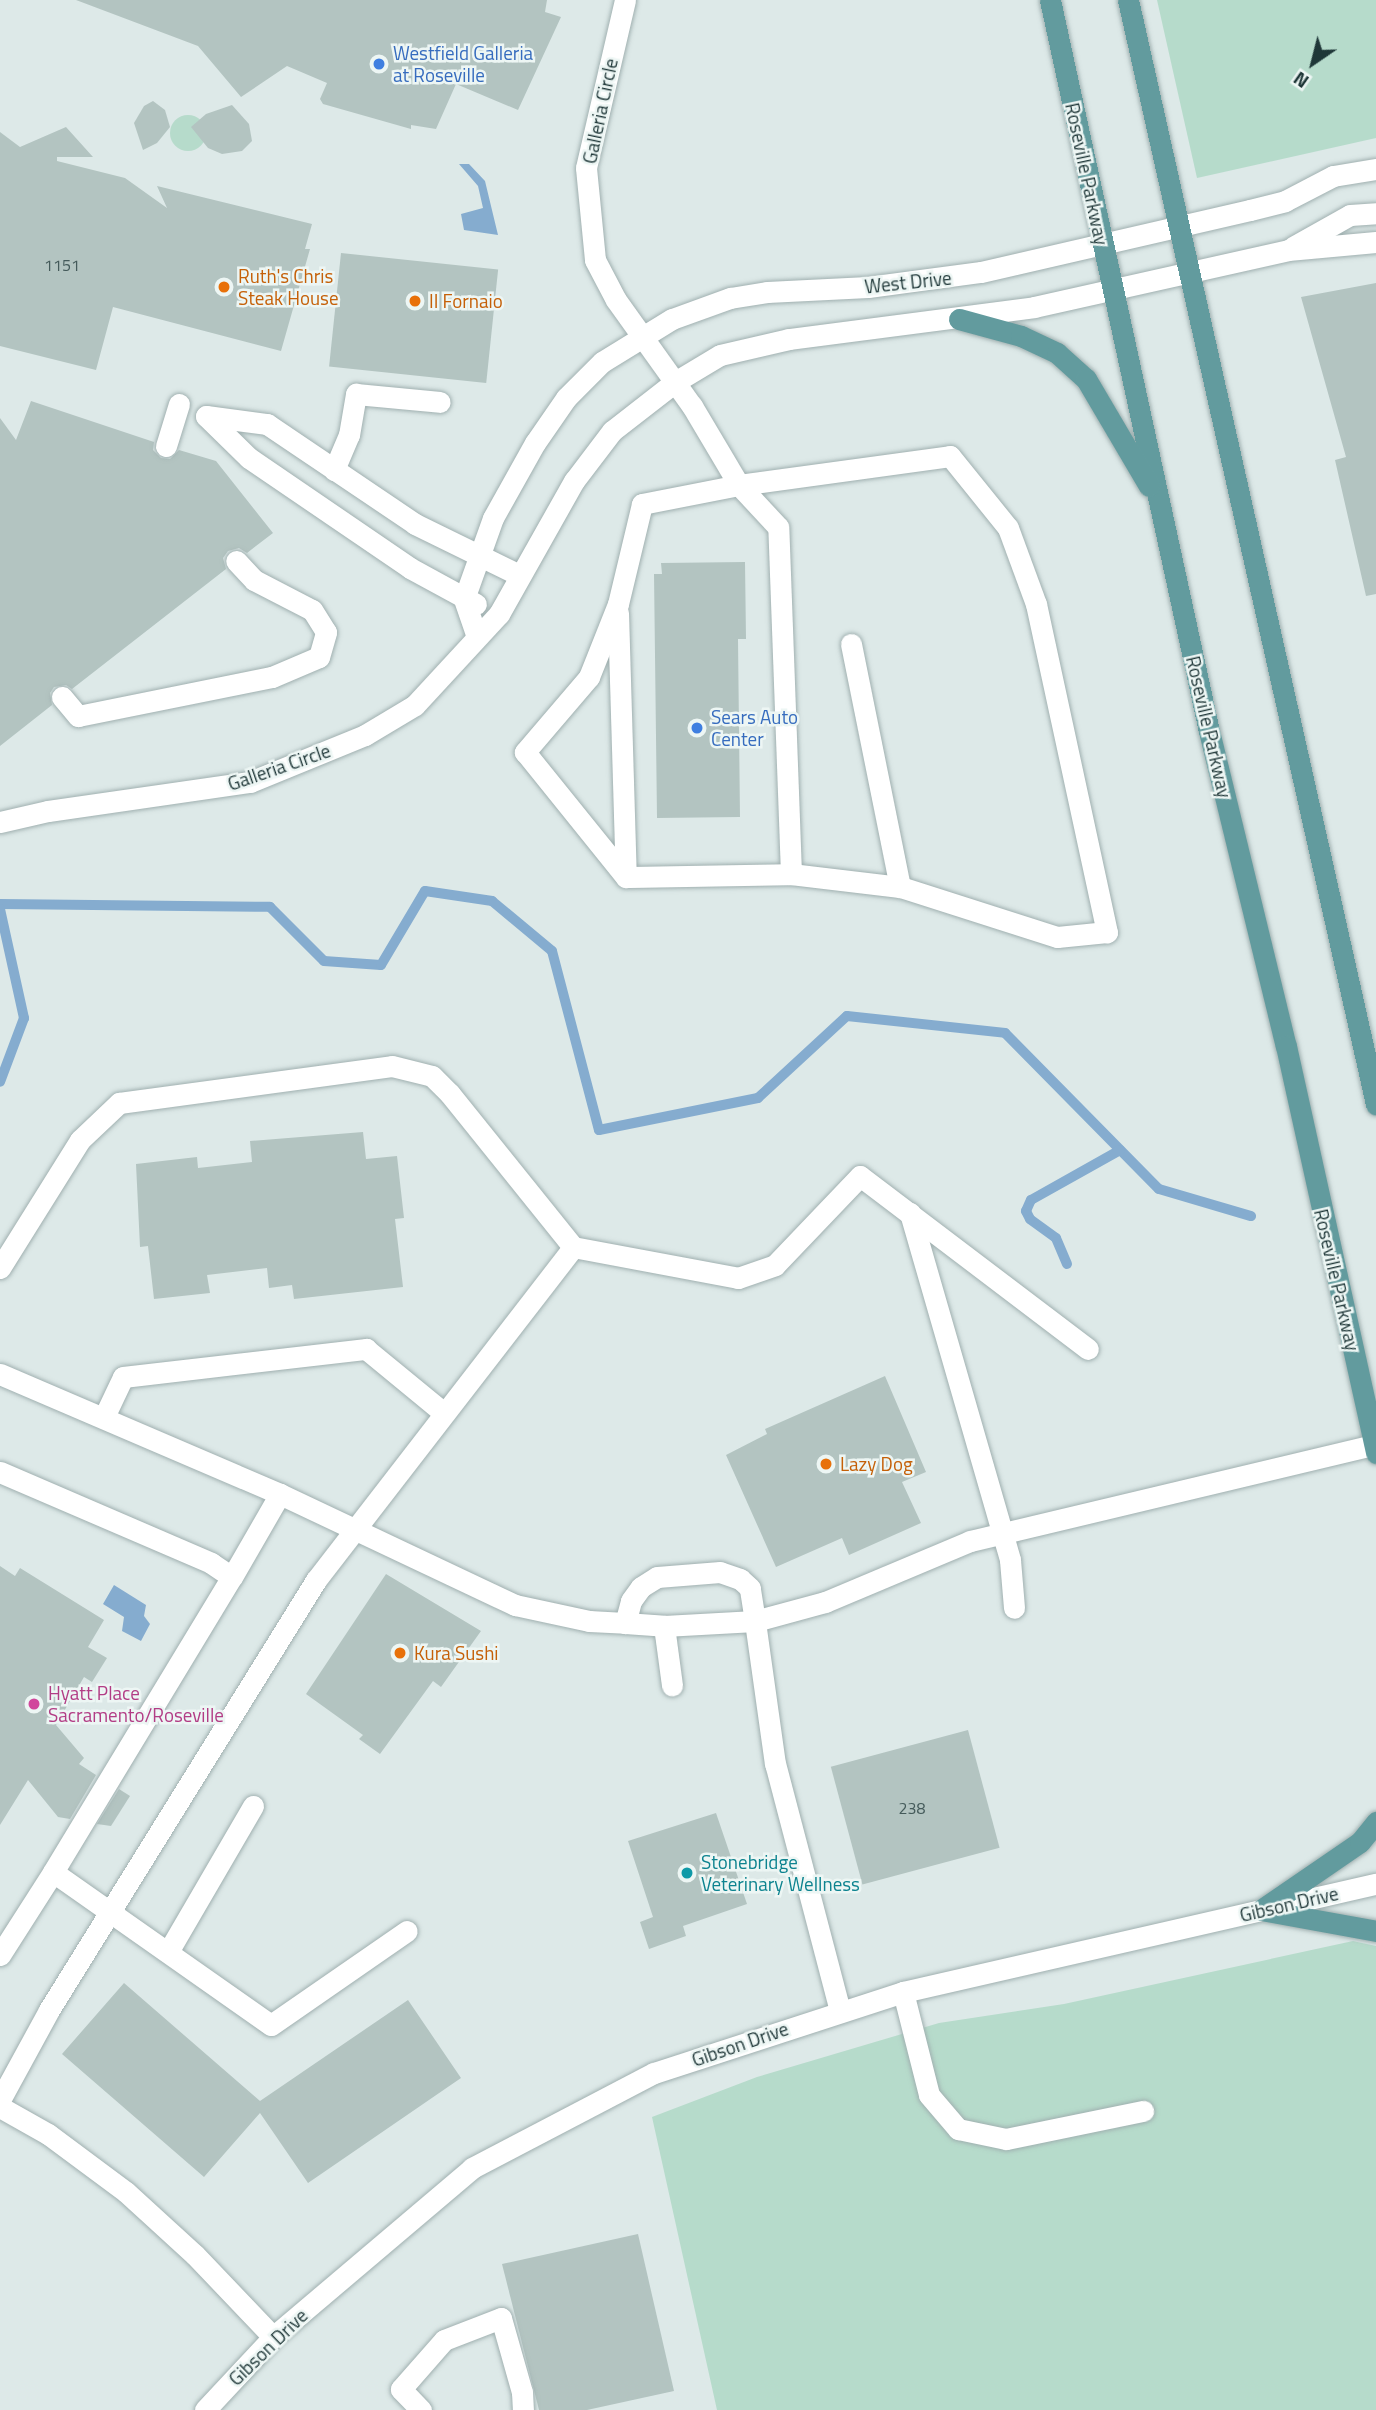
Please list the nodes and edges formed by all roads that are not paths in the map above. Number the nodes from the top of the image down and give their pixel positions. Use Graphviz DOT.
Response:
graph roads {
  1 [pos="625,0"];
  2 [pos="1049,0"];
  3 [pos="1128,0"];
  4 [pos="1376,169"];
  5 [pos="1376,213"];
  6 [pos="1178,226"];
  7 [pos="1376,242"];
  8 [pos="1102,243"];
  9 [pos="1288,250"];
  10 [pos="1188,272"];
  11 [pos="1112,289"];
  12 [pos="959,319"];
  13 [pos="642,335"];
  14 [pos="675,382"];
  15 [pos="440,401"];
  16 [pos="179,404"];
  17 [pos="166,446"];
  18 [pos="334,470"];
  19 [pos="739,485"];
  20 [pos="1158,500"];
  21 [pos="481,558"];
  22 [pos="236,561"];
  23 [pos="519,575"];
  24 [pos="464,600"];
  25 [pos="618,604"];
  26 [pos="499,614"];
  27 [pos="476,634"];
  28 [pos="851,644"];
  29 [pos="62,697"];
  30 [pos="0,822"];
  31 [pos="791,874"];
  32 [pos="626,877"];
  33 [pos="900,887"];
  34 [pos="1376,1104"];
  35 [pos="910,1213"];
  36 [pos="573,1247"];
  37 [pos="0,1268"];
  38 [pos="1088,1349"];
  39 [pos="0,1374"];
  40 [pos="444,1413"];
  41 [pos="104,1417"];
  42 [pos="1375,1449"];
  43 [pos="0,1472"];
  44 [pos="280,1494"];
  45 [pos="354,1528"];
  46 [pos="1002,1534"];
  47 [pos="232,1577"];
  48 [pos="1014,1608"];
  49 [pos="755,1621"];
  50 [pos="625,1623"];
  51 [pos="663,1626"];
  52 [pos="672,1685"];
  53 [pos="253,1806"];
  54 [pos="1376,1822"];
  55 [pos="53,1872"];
  56 [pos="1376,1884"];
  57 [pos="1261,1910"];
  58 [pos="112,1911"];
  59 [pos="407,1931"];
  60 [pos="1376,1931"];
  61 [pos="168,1952"];
  62 [pos="0,1955"];
  63 [pos="903,1992"];
  64 [pos="841,2011"];
  65 [pos="0,2100"];
  66 [pos="0,2107"];
  67 [pos="1143,2111"];
  68 [pos="274,2337"];
  69 [pos="205,2410"];
  70 [pos="421,2410"];
  71 [pos="523,2410"];
  1 -- 13 [label="street, Galleria Circle"];
  2 -- 8 [label="main road, Roseville Parkway"];
  3 -- 6 [label="main road"];
  4 -- 6 [label="street, West Drive"];
  5 -- 9 [label="street"];
  6 -- 8 [label="street, West Drive"];
  6 -- 10 [label="main road"];
  7 -- 9 [label="street"];
  8 -- 11 [label="main road, Roseville Parkway"];
  8 -- 13 [label="street, West Drive"];
  9 -- 10 [label="street"];
  10 -- 11 [label="street"];
  10 -- 34 [label="main road"];
  11 -- 12 [label="street"];
  11 -- 20 [label="main road, Roseville Parkway"];
  12 -- 14 [label="street"];
  12 -- 20 [label="main road"];
  13 -- 14 [label="street, Galleria Circle"];
  13 -- 21 [label="street"];
  14 -- 19 [label="street"];
  14 -- 23 [label="street, Galleria Circle"];
  15 -- 18 [label="street"];
  16 -- 17 [label="street"];
  18 -- 21 [label="street"];
  18 -- 24 [label="street"];
  19 -- 25 [label="street"];
  19 -- 31 [label="street"];
  19 -- 33 [label="street"];
  20 -- 42 [label="main road, Roseville Parkway"];
  21 -- 23 [label="street"];
  21 -- 24 [label="street"];
  22 -- 29 [label="street"];
  23 -- 26 [label="street, Galleria Circle"];
  24 -- 26 [label="street"];
  24 -- 27 [label="street"];
  25 -- 32 [label="street"];
  25 -- 32 [label="street"];
  26 -- 27 [label="street, Galleria Circle"];
  27 -- 30 [label="street, Galleria Circle"];
  28 -- 33 [label="street"];
  31 -- 32 [label="street"];
  31 -- 33 [label="street"];
  35 -- 36 [label="street"];
  35 -- 38 [label="street"];
  35 -- 46 [label="street"];
  36 -- 37 [label="street"];
  36 -- 40 [label="street"];
  39 -- 41 [label="street"];
  40 -- 41 [label="street"];
  40 -- 45 [label="street"];
  41 -- 44 [label="street"];
  42 -- 46 [label="street"];
  43 -- 47 [label="street"];
  44 -- 45 [label="street"];
  44 -- 47 [label="street"];
  45 -- 50 [label="street"];
  45 -- 58 [label="street"];
  46 -- 48 [label="street"];
  46 -- 49 [label="street"];
  47 -- 55 [label="street"];
  49 -- 50 [label="street"];
  49 -- 51 [label="street"];
  49 -- 64 [label="street"];
  50 -- 51 [label="street"];
  51 -- 52 [label="street"];
  53 -- 61 [label="street"];
  54 -- 57 [label="main road"];
  55 -- 58 [label="street"];
  55 -- 62 [label="street"];
  56 -- 57 [label="street, Gibson Drive"];
  57 -- 60 [label="main road"];
  57 -- 63 [label="street, Gibson Drive"];
  58 -- 61 [label="street"];
  58 -- 65 [label="street"];
  59 -- 61 [label="street"];
  63 -- 64 [label="street, Gibson Drive"];
  63 -- 67 [label="street"];
  64 -- 68 [label="street, Gibson Drive"];
  66 -- 68 [label="street"];
  68 -- 69 [label="street, Gibson Drive"];
  70 -- 71 [label="street"];
}
